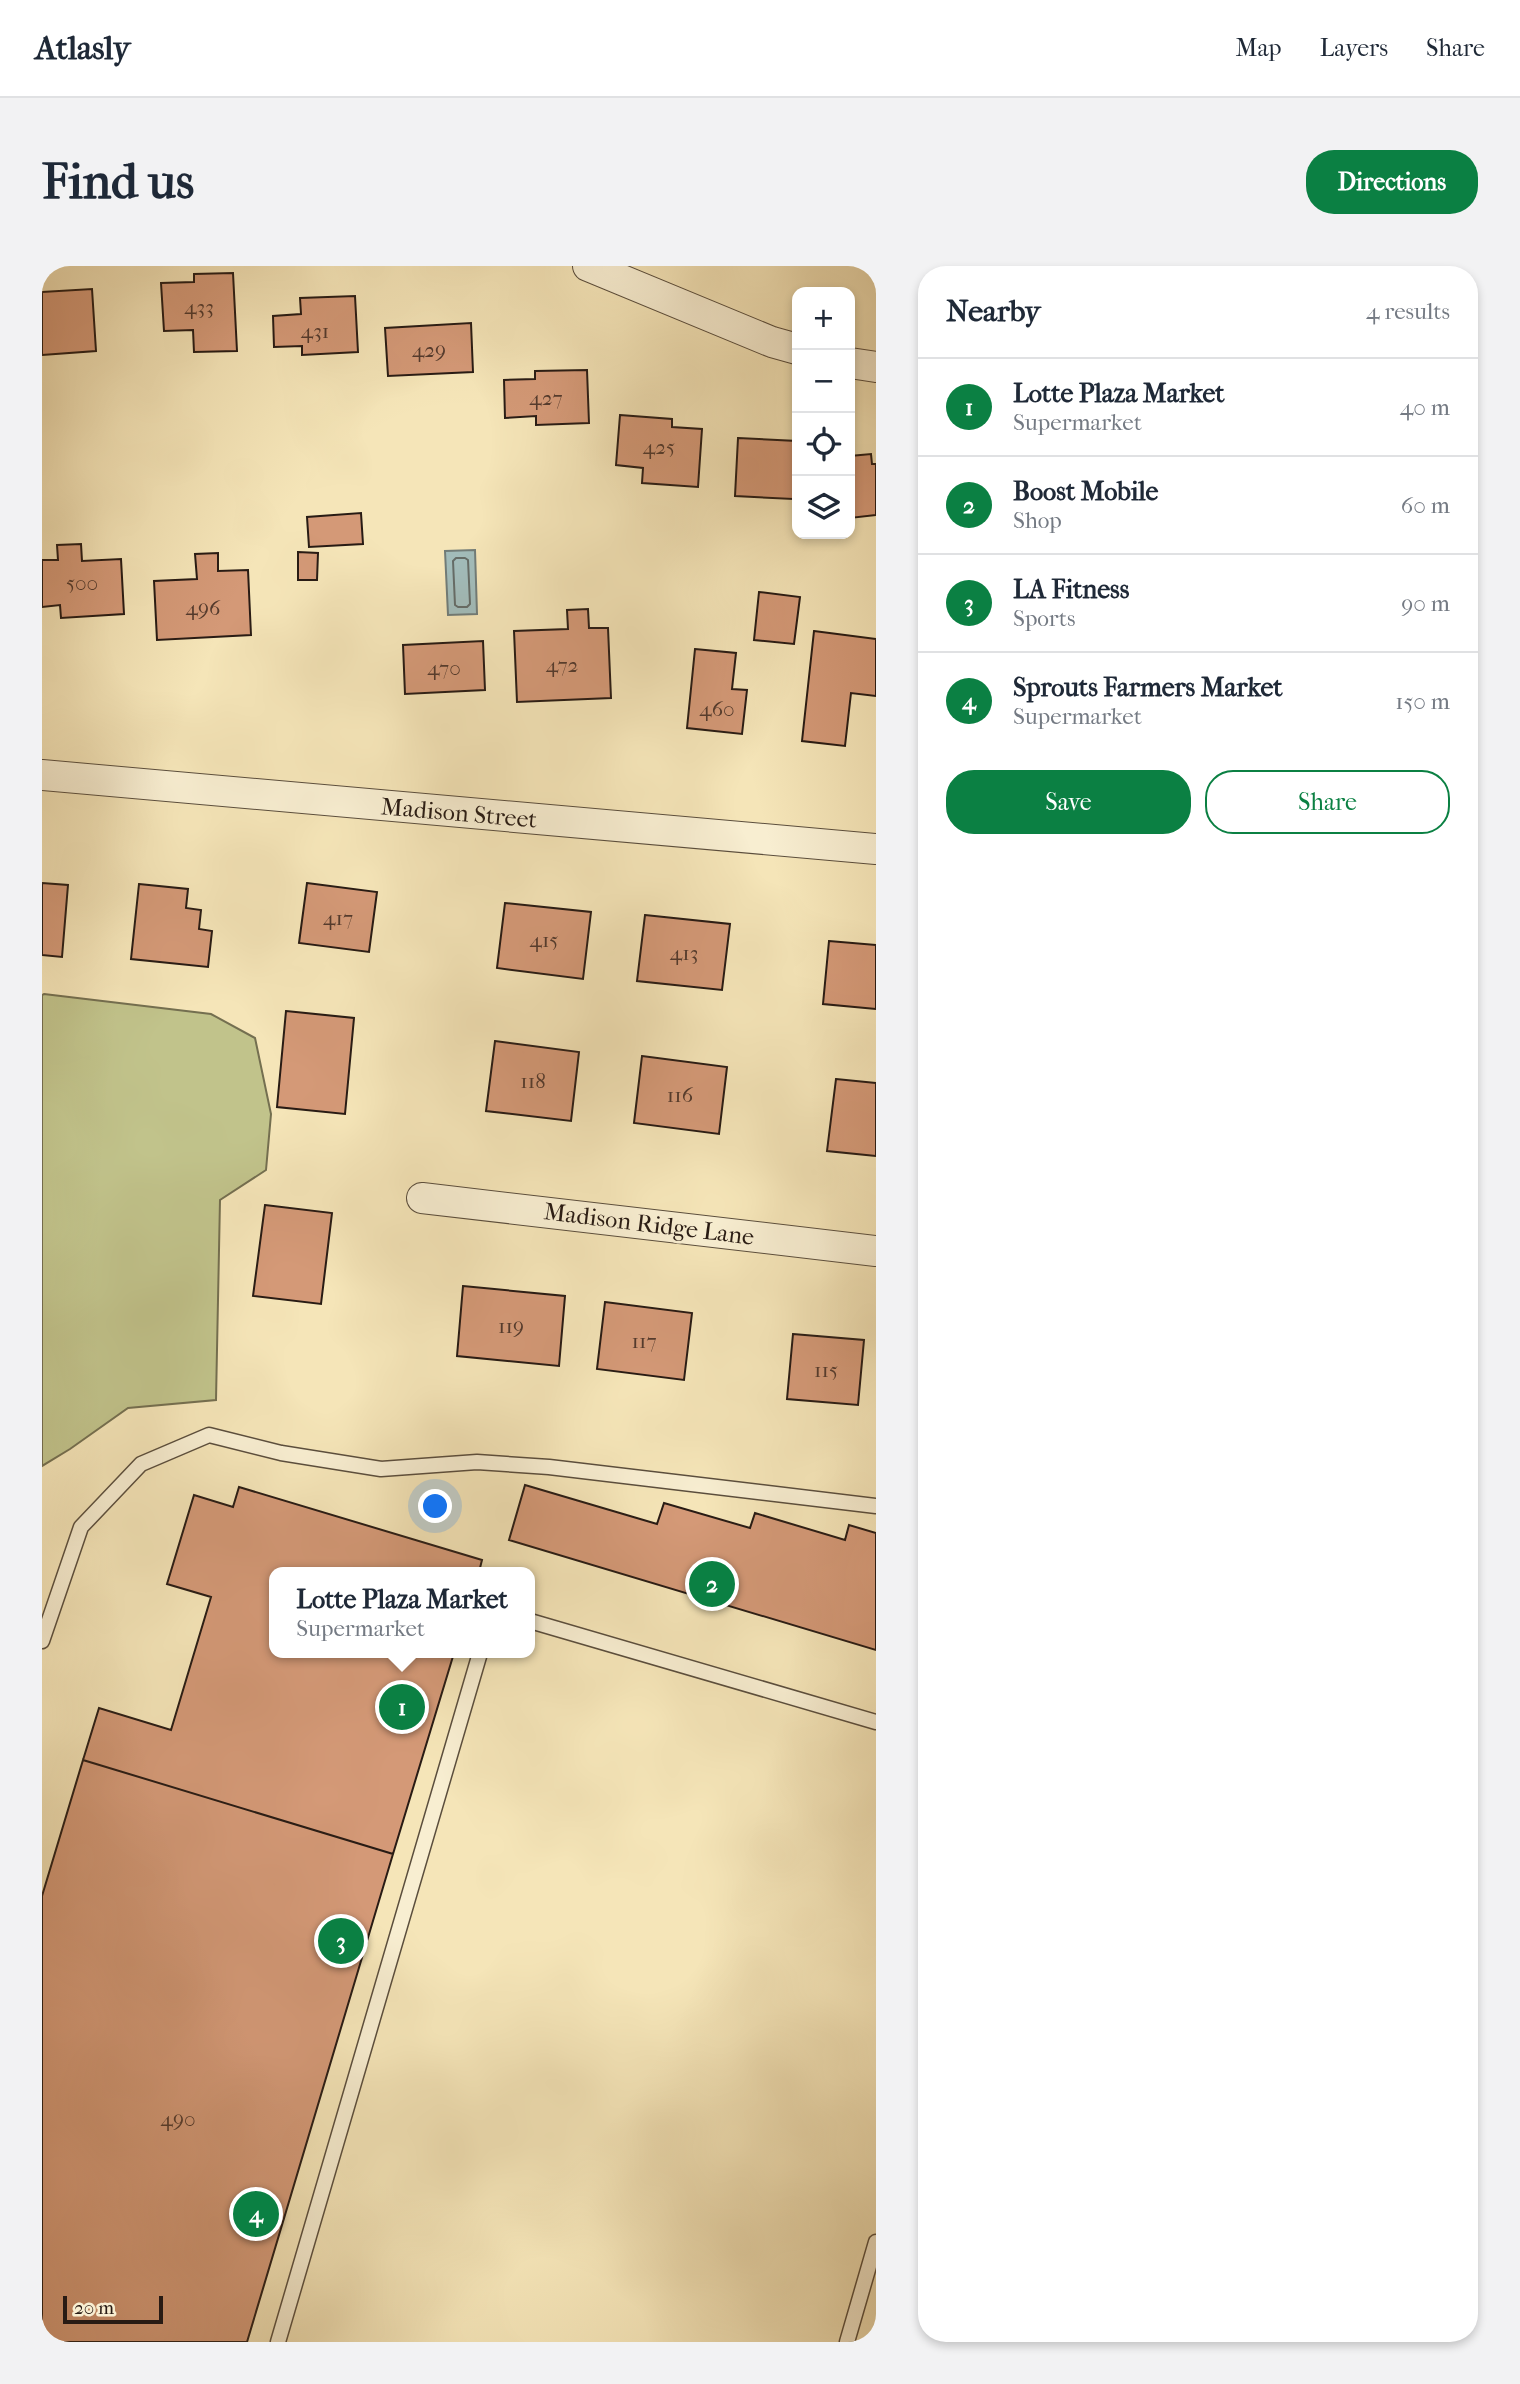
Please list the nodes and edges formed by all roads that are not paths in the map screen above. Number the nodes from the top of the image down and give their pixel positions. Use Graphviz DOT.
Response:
graph roads {
  1 [pos="588,266"];
  2 [pos="792,348"];
  3 [pos="855,364"];
  4 [pos="876,367"];
  5 [pos="42,775"];
  6 [pos="876,849"];
  7 [pos="422,1198"];
  8 [pos="876,1251"];
  9 [pos="876,1506"];
  10 [pos="535,1622"];
  11 [pos="42,1641"];
  12 [pos="479,1658"];
  13 [pos="876,1722"];
  14 [pos="876,2242"];
  15 [pos="278,2342"];
  16 [pos="847,2342"];
  1 -- 2 [label="street"];
  3 -- 4 [label="street"];
  5 -- 6 [label="street, Madison Street"];
  7 -- 8 [label="street, Madison Ridge Lane"];
  9 -- 11 [label="lane"];
  10 -- 13 [label="lane"];
  12 -- 15 [label="lane"];
  14 -- 16 [label="lane"];
}
